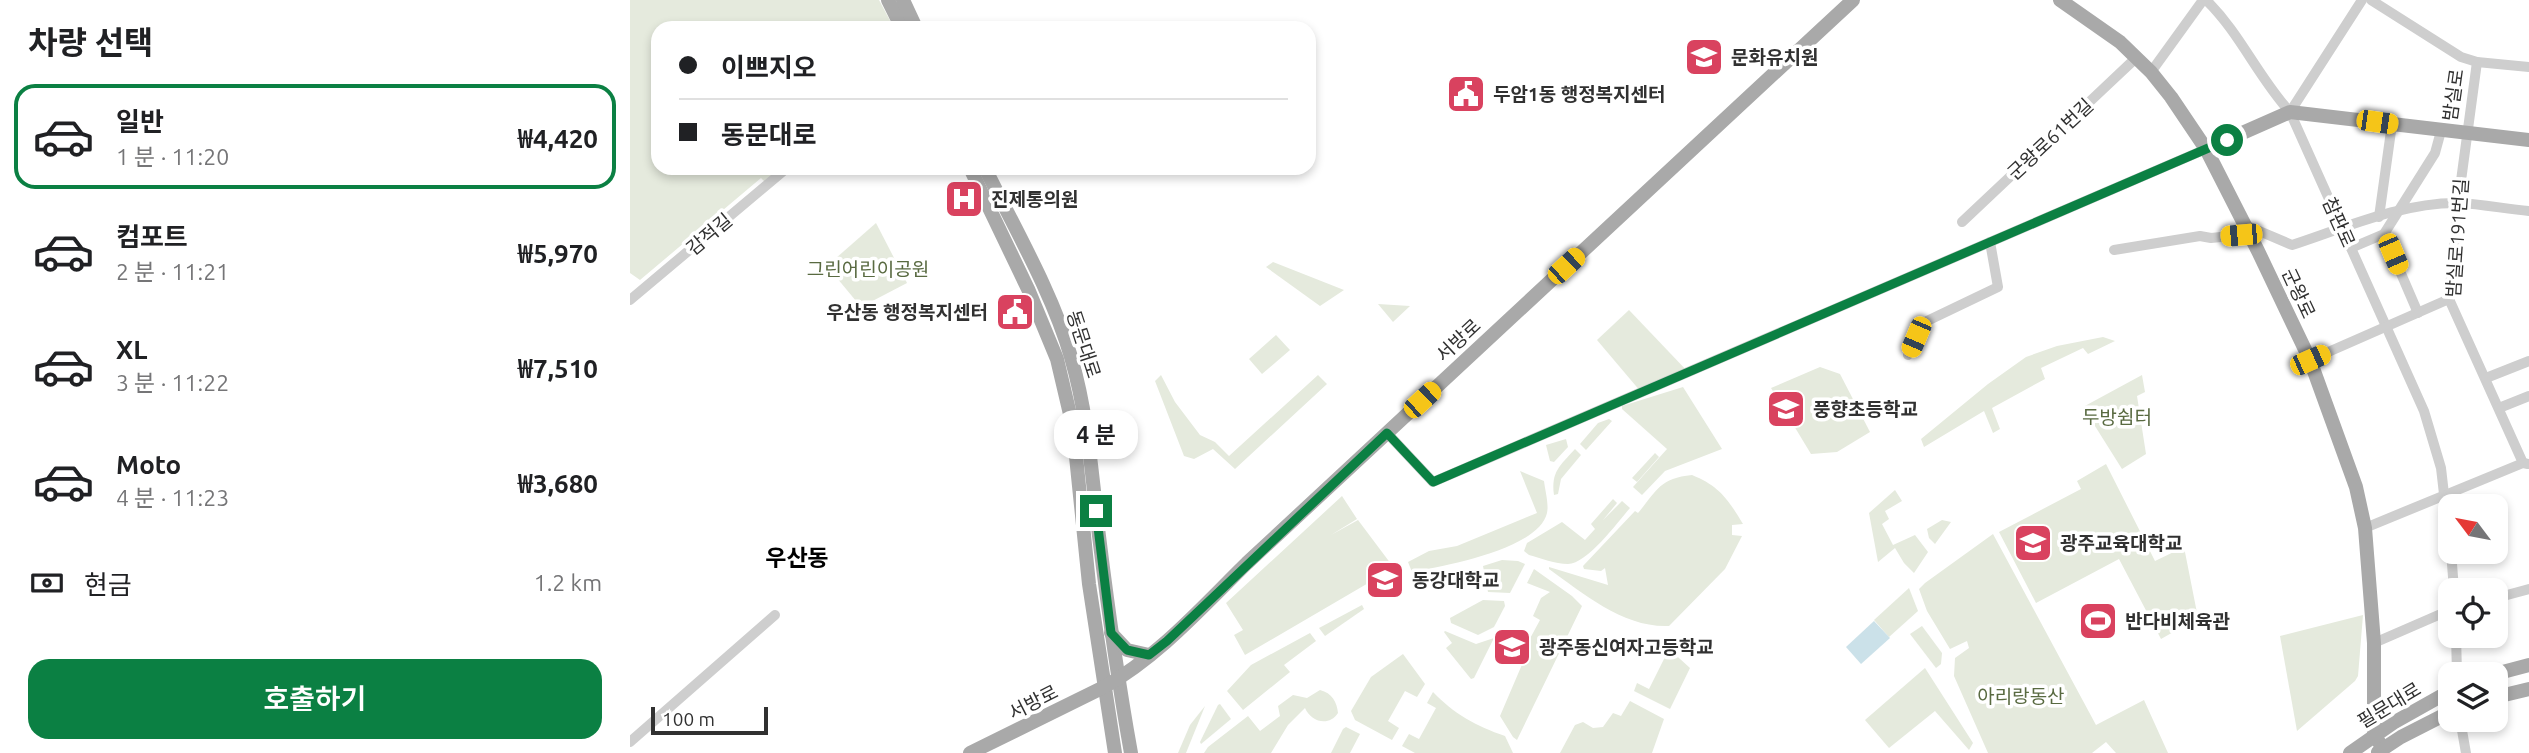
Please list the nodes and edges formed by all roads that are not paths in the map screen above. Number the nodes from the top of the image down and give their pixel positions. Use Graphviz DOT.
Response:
graph roads {
  1 [pos="888,0"];
  2 [pos="903,0"];
  3 [pos="1853,0"];
  4 [pos="2060,0"];
  5 [pos="2205,0"];
  6 [pos="2362,0"];
  7 [pos="2371,0"];
  8 [pos="898,21"];
  9 [pos="913,21"];
  10 [pos="2137,57"];
  11 [pos="2477,62"];
  12 [pos="2529,67"];
  13 [pos="2151,72"];
  14 [pos="2290,112"];
  15 [pos="2392,124"];
  16 [pos="2441,131"];
  17 [pos="2467,133"];
  18 [pos="2529,141"];
  19 [pos="2206,149"];
  20 [pos="779,175"];
  21 [pos="973,175"];
  22 [pos="988,175"];
  23 [pos="2458,203"];
  24 [pos="2529,211"];
  25 [pos="2399,212"];
  26 [pos="2379,217"];
  27 [pos="1962,222"];
  28 [pos="2341,226"];
  29 [pos="2247,229"];
  30 [pos="2384,234"];
  31 [pos="1990,242"];
  32 [pos="2351,248"];
  33 [pos="2114,250"];
  34 [pos="2449,299"];
  35 [pos="630,300"];
  36 [pos="2418,313"];
  37 [pos="2386,326"];
  38 [pos="1908,355"];
  39 [pos="2310,360"];
  40 [pos="2529,361"];
  41 [pos="2486,378"];
  42 [pos="2529,396"];
  43 [pos="2499,408"];
  44 [pos="1387,433"];
  45 [pos="2526,464"];
  46 [pos="2442,494"];
  47 [pos="2447,494"];
  48 [pos="2438,498"];
  49 [pos="2365,528"];
  50 [pos="2529,589"];
  51 [pos="2508,594"];
  52 [pos="775,615"];
  53 [pos="2438,615"];
  54 [pos="1111,633"];
  55 [pos="2374,643"];
  56 [pos="1149,655"];
  57 [pos="2529,665"];
  58 [pos="2508,671"];
  59 [pos="1118,680"];
  60 [pos="1104,687"];
  61 [pos="2529,689"];
  62 [pos="2508,694"];
  63 [pos="2438,698"];
  64 [pos="2438,719"];
  65 [pos="2462,732"];
  66 [pos="2374,735"];
  67 [pos="630,741"];
  68 [pos="2380,751"];
  69 [pos="970,753"];
  70 [pos="1115,753"];
  71 [pos="1132,753"];
  72 [pos="2350,753"];
  73 [pos="2466,753"];
  1 -- 8 [label="main road"];
  2 -- 9 [label="main road"];
  3 -- 44 [label="main road, 서방로"];
  4 -- 10 [label="main road, 군왕로"];
  5 -- 13 [label="street"];
  5 -- 14 [label="street, 참판로"];
  6 -- 14 [label="street"];
  7 -- 11 [label="street"];
  10 -- 13 [label="main road, 군왕로"];
  10 -- 27 [label="street, 군왕로61번길"];
  11 -- 12 [label="street"];
  11 -- 17 [label="street, 밤실로"];
  13 -- 19 [label="main road, 군왕로"];
  14 -- 15 [label="main road, 밤실로"];
  14 -- 19 [label="main road"];
  14 -- 28 [label="street, 참판로"];
  15 -- 16 [label="main road, 밤실로"];
  15 -- 26 [label="street"];
  16 -- 17 [label="main road, 밤실로"];
  16 -- 25 [label="street"];
  17 -- 18 [label="main road, 밤실로"];
  17 -- 23 [label="street, 밤실로191번길"];
  19 -- 29 [label="main road, 군왕로"];
  19 -- 31 [label="street"];
  20 -- 35 [label="street, 감적길"];
  21 -- 60 [label="main road, 동문대로"];
  22 -- 54 [label="main road, 동문대로"];
  23 -- 24 [label="street"];
  23 -- 25 [label="street"];
  23 -- 34 [label="street, 밤실로191번길"];
  25 -- 26 [label="street"];
  25 -- 30 [label="street"];
  26 -- 28 [label="street"];
  28 -- 29 [label="street"];
  28 -- 32 [label="street, 참판로"];
  29 -- 33 [label="street"];
  29 -- 39 [label="main road, 군왕로"];
  30 -- 32 [label="street"];
  30 -- 36 [label="street"];
  31 -- 38 [label="street"];
  31 -- 44 [label="street"];
  32 -- 37 [label="street, 참판로"];
  34 -- 36 [label="street"];
  34 -- 41 [label="street, 밤실로191번길"];
  36 -- 37 [label="street"];
  37 -- 39 [label="street"];
  37 -- 46 [label="street, 참판로"];
  39 -- 49 [label="main road, 군왕로"];
  40 -- 41 [label="street"];
  41 -- 43 [label="street, 밤실로191번길"];
  42 -- 43 [label="street"];
  43 -- 45 [label="street, 밤실로191번길"];
  44 -- 56 [label="main road, 서방로"];
  45 -- 47 [label="street"];
  48 -- 49 [label="street"];
  49 -- 55 [label="main road, 군왕로"];
  50 -- 51 [label="street"];
  52 -- 67 [label="street"];
  53 -- 55 [label="street"];
  54 -- 56 [label="main road"];
  54 -- 59 [label="main road, 동문대로"];
  55 -- 66 [label="main road, 군왕로"];
  56 -- 59 [label="main road, 서방로"];
  57 -- 58 [label="main road"];
  59 -- 60 [label="main road, 서방로"];
  59 -- 71 [label="main road, 동문대로"];
  60 -- 69 [label="main road, 서방로"];
  60 -- 70 [label="main road, 동문대로"];
  61 -- 62 [label="main road"];
  63 -- 66 [label="main road, 필문대로"];
  64 -- 68 [label="main road, 필문대로"];
  65 -- 73 [label="street"];
  66 -- 68 [label="main road"];
  66 -- 72 [label="main road, 필문대로"];
}
